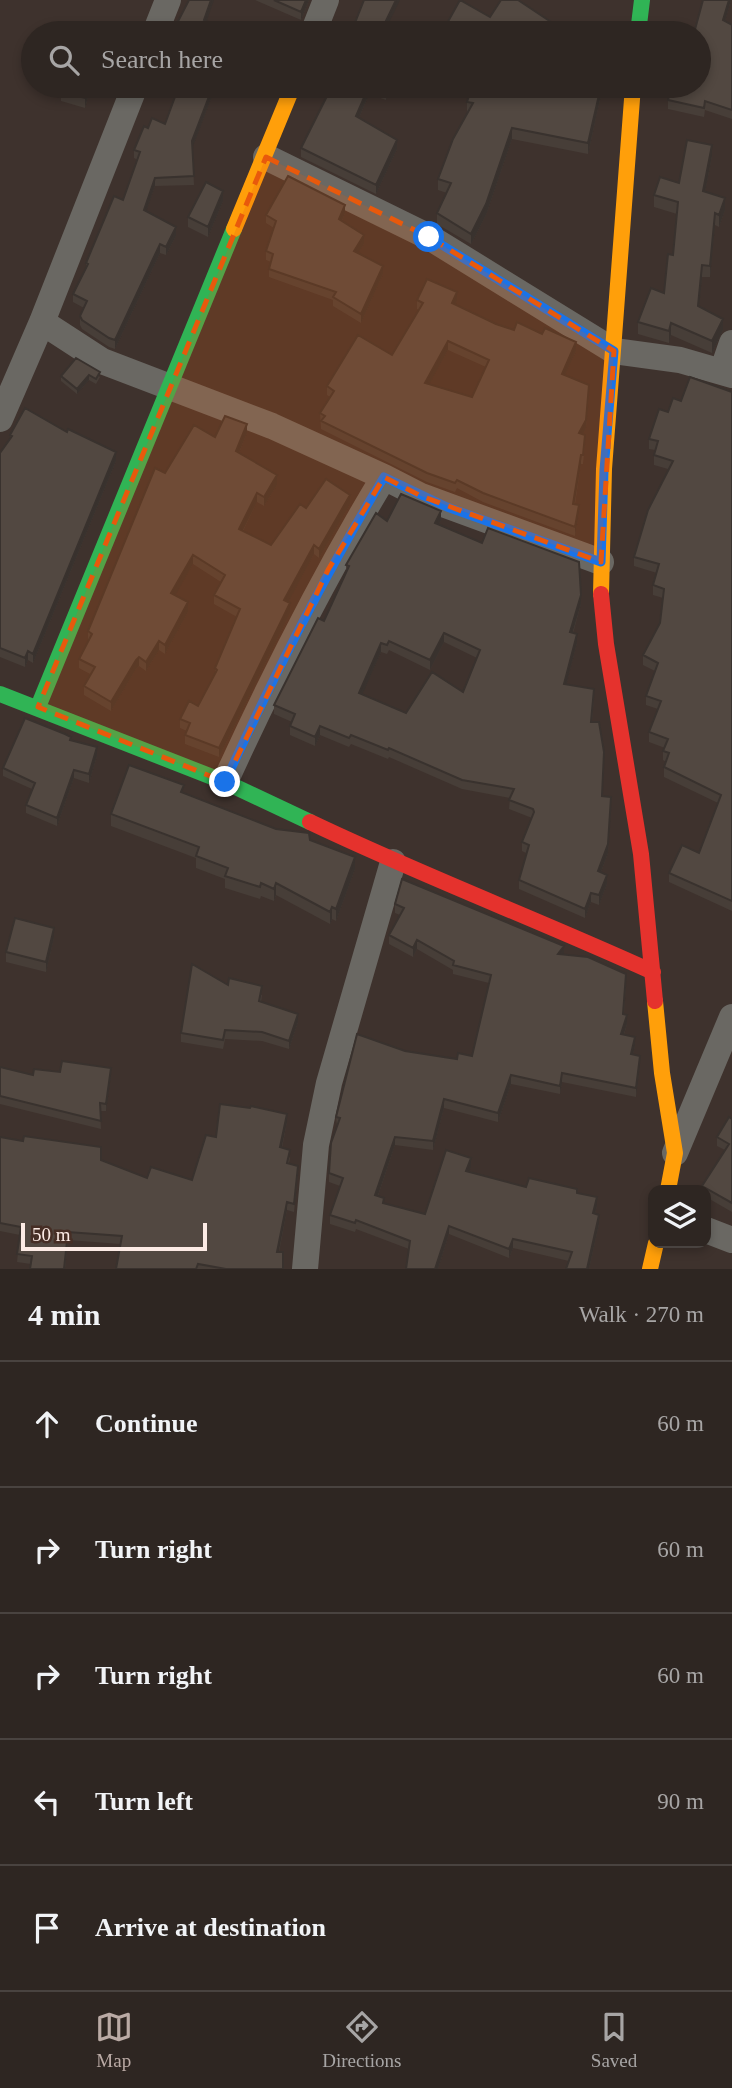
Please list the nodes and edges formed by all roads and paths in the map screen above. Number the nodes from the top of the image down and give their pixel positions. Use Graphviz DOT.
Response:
graph roads {
  1 [pos="168,0"];
  2 [pos="326,0"];
  3 [pos="642,0"];
  4 [pos="160,21"];
  5 [pos="318,21"];
  6 [pos="639,21"];
  7 [pos="130,98"];
  8 [pos="289,98"];
  9 [pos="633,98"];
  10 [pos="267,157"];
  11 [pos="43,322"];
  12 [pos="732,343"];
  13 [pos="614,351"];
  14 [pos="727,373"];
  15 [pos="169,387"];
  16 [pos="0,419"];
  17 [pos="384,477"];
  18 [pos="601,562"];
  19 [pos="0,694"];
  20 [pos="38,707"];
  21 [pos="225,782"];
  22 [pos="393,862"];
  23 [pos="653,972"];
  24 [pos="732,1017"];
  25 [pos="676,1153"];
  26 [pos="669,1185"];
  27 [pos="711,1232"];
  28 [pos="732,1240"];
  29 [pos="655,1248"];
  30 [pos="304,1269"];
  31 [pos="650,1269"];
  1 -- 4 [label="street"];
  2 -- 5 [label="street"];
  3 -- 6 [label="street"];
  7 -- 11 [label="street"];
  8 -- 10 [label="street"];
  9 -- 13 [label="street"];
  10 -- 13 [label="street"];
  10 -- 15 [label="street"];
  11 -- 15 [label="street"];
  11 -- 16 [label="street"];
  12 -- 14 [label="street"];
  13 -- 14 [label="street"];
  13 -- 18 [label="street"];
  15 -- 17 [label="street"];
  15 -- 20 [label="street"];
  17 -- 18 [label="street"];
  17 -- 21 [label="street"];
  18 -- 23 [label="street"];
  19 -- 20 [label="street"];
  20 -- 21 [label="street"];
  21 -- 22 [label="street"];
  22 -- 23 [label="street"];
  22 -- 30 [label="street"];
  23 -- 25 [label="street"];
  24 -- 25 [label="street"];
  25 -- 26 [label="street"];
  27 -- 28 [label="street"];
  29 -- 31 [label="street"];
}
